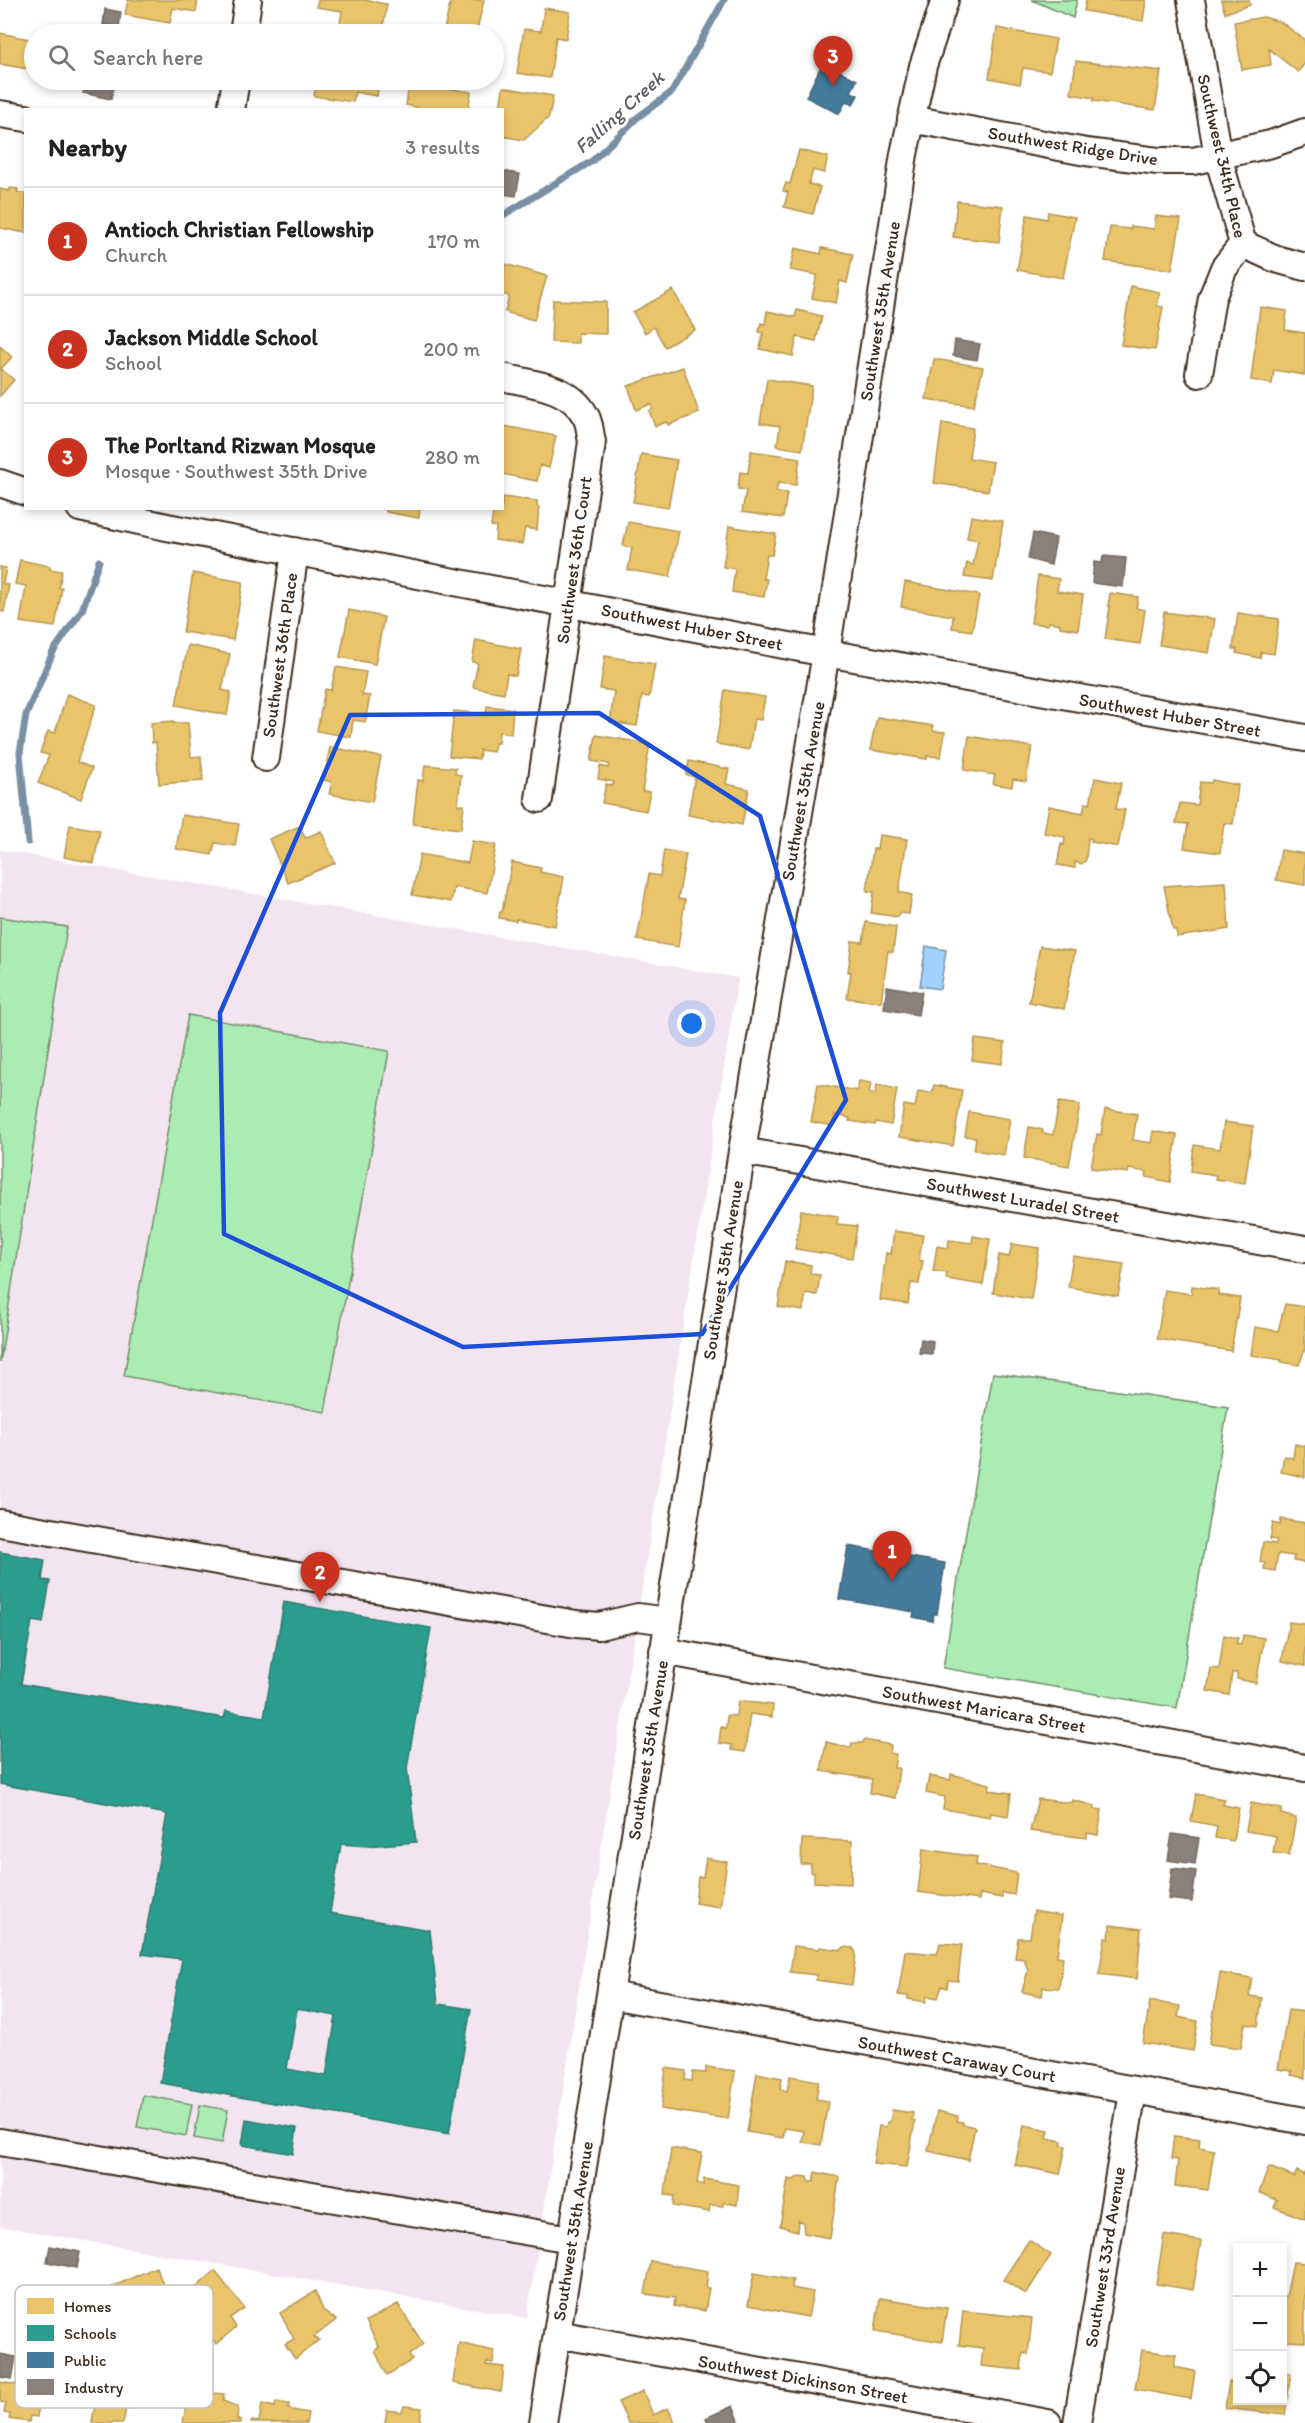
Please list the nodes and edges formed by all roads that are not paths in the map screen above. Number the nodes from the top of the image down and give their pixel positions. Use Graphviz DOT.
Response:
graph roads {
  1 [pos="248,0"];
  2 [pos="945,0"];
  3 [pos="1191,0"];
  4 [pos="244,24"];
  5 [pos="234,90"];
  6 [pos="231,108"];
  7 [pos="0,114"];
  8 [pos="24,118"];
  9 [pos="911,119"];
  10 [pos="1305,132"];
  11 [pos="1218,156"];
  12 [pos="1243,244"];
  13 [pos="1305,267"];
  14 [pos="1198,374"];
  15 [pos="504,377"];
  16 [pos="0,483"];
  17 [pos="24,491"];
  18 [pos="90,510"];
  19 [pos="295,551"];
  20 [pos="568,604"];
  21 [pos="826,653"];
  22 [pos="1305,738"];
  23 [pos="266,758"];
  24 [pos="539,799"];
  25 [pos="742,1151"];
  26 [pos="1305,1249"];
  27 [pos="0,1522"];
  28 [pos="668,1621"];
  29 [pos="663,1651"];
  30 [pos="1305,1768"];
  31 [pos="610,1995"];
  32 [pos="1133,2092"];
  33 [pos="1305,2121"];
  34 [pos="0,2142"];
  35 [pos="571,2238"];
  36 [pos="557,2334"];
  37 [pos="543,2423"];
  38 [pos="1048,2423"];
  39 [pos="1077,2423"];
  1 -- 4 [label="street"];
  2 -- 9 [label="street, Southwest 35th Avenue"];
  3 -- 11 [label="street, Southwest 34th Place"];
  5 -- 6 [label="street"];
  7 -- 8 [label="street"];
  9 -- 11 [label="street, Southwest Ridge Drive"];
  9 -- 21 [label="street, Southwest 35th Avenue"];
  10 -- 11 [label="street, Southwest Ridge Drive"];
  11 -- 12 [label="street, Southwest 34th Place"];
  12 -- 13 [label="street"];
  12 -- 14 [label="street, Southwest 34th Place"];
  15 -- 20 [label="street, Southwest 36th Court"];
  16 -- 17 [label="street"];
  18 -- 19 [label="street, Southwest Huber Street"];
  19 -- 20 [label="street, Southwest Huber Street"];
  19 -- 23 [label="street, Southwest 36th Place"];
  20 -- 21 [label="street, Southwest Huber Street"];
  20 -- 24 [label="street, Southwest 36th Court"];
  21 -- 22 [label="street, Southwest Huber Street"];
  21 -- 25 [label="street, Southwest 35th Avenue"];
  25 -- 26 [label="street, Southwest Luradel Street"];
  25 -- 28 [label="street, Southwest 35th Avenue"];
  27 -- 28 [label="street"];
  28 -- 29 [label="street, Southwest 35th Avenue"];
  29 -- 30 [label="street, Southwest Maricara Street"];
  29 -- 31 [label="street, Southwest 35th Avenue"];
  31 -- 32 [label="street, Southwest Caraway Court"];
  31 -- 35 [label="street, Southwest 35th Avenue"];
  32 -- 33 [label="street, Southwest Caraway Court"];
  32 -- 39 [label="street, Southwest 33rd Avenue"];
  34 -- 35 [label="street"];
  35 -- 36 [label="street, Southwest 35th Avenue"];
  36 -- 37 [label="street, Southwest 35th Avenue"];
  36 -- 38 [label="street, Southwest Dickinson Street"];
}
